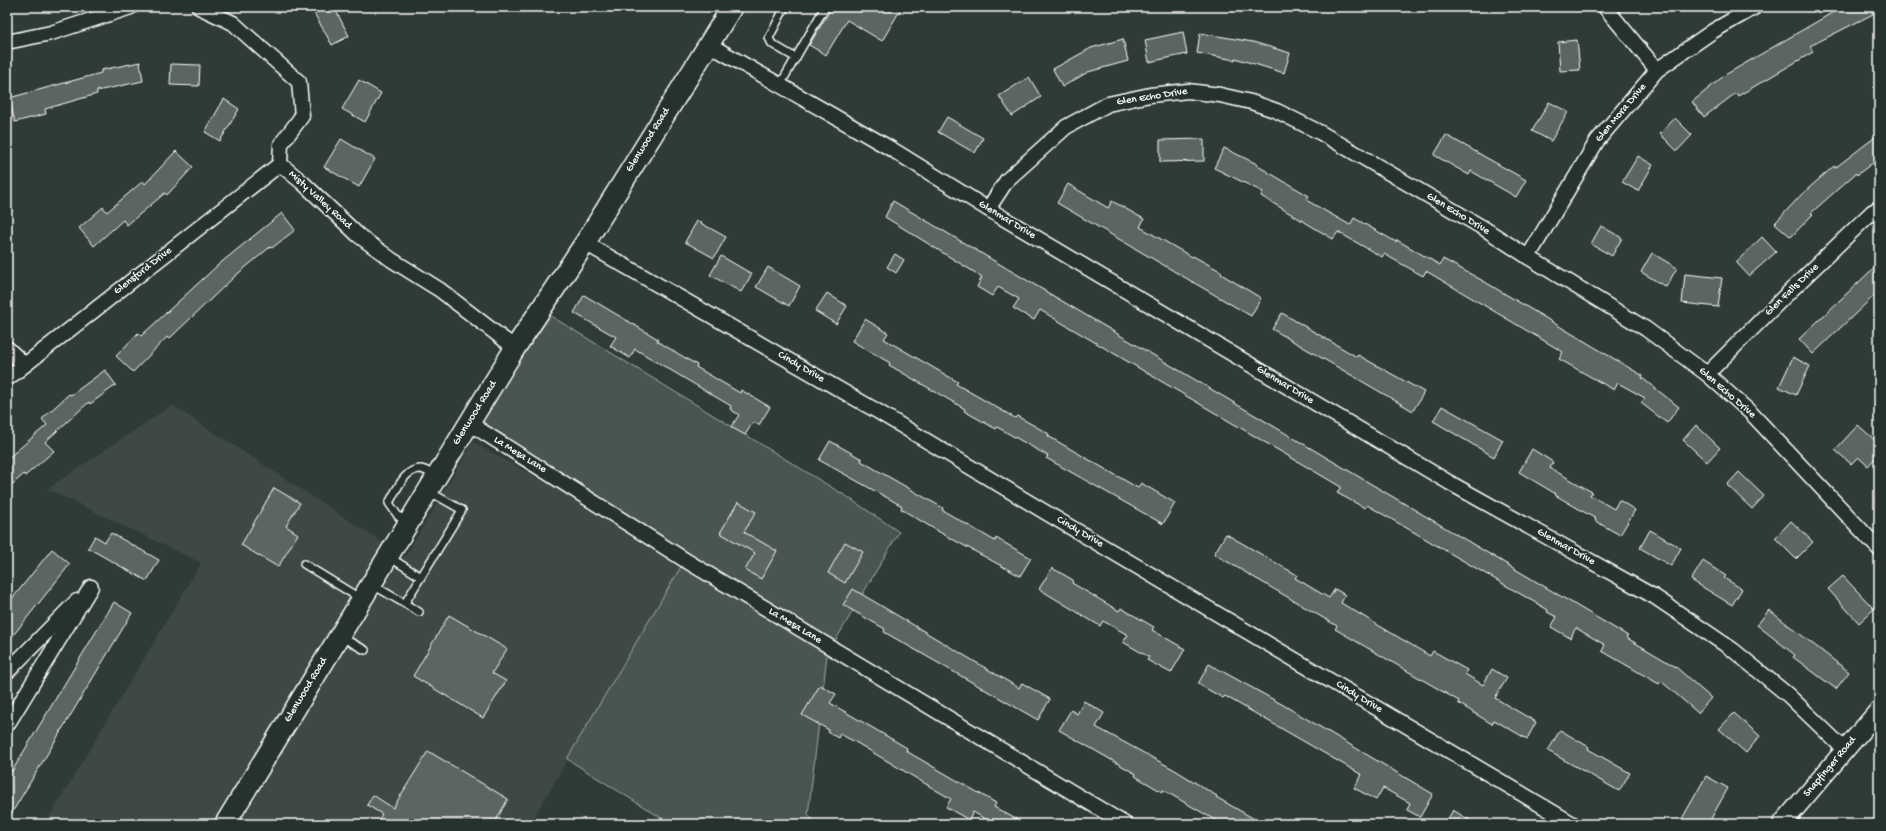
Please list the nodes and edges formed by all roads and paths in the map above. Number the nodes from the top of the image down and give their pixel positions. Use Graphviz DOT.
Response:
graph roads {
  1 [pos="131,7"];
  2 [pos="199,7"];
  3 [pos="732,7"];
  4 [pos="785,7"];
  5 [pos="825,7"];
  6 [pos="1605,7"];
  7 [pos="1754,7"];
  8 [pos="7,42"];
  9 [pos="708,44"];
  10 [pos="796,58"];
  11 [pos="1658,70"];
  12 [pos="780,86"];
  13 [pos="280,164"];
  14 [pos="1879,208"];
  15 [pos="988,209"];
  16 [pos="585,243"];
  17 [pos="1528,258"];
  18 [pos="7,348"];
  19 [pos="515,348"];
  20 [pos="24,364"];
  21 [pos="1707,374"];
  22 [pos="7,379"];
  23 [pos="469,423"];
  24 [pos="432,483"];
  25 [pos="408,523"];
  26 [pos="1879,549"];
  27 [pos="387,556"];
  28 [pos="304,564"];
  29 [pos="421,577"];
  30 [pos="366,591"];
  31 [pos="405,604"];
  32 [pos="419,612"];
  33 [pos="339,636"];
  34 [pos="365,650"];
  35 [pos="7,672"];
  36 [pos="1879,710"];
  37 [pos="7,725"];
  38 [pos="1845,750"];
  39 [pos="225,824"];
  40 [pos="1126,824"];
  41 [pos="1573,824"];
  42 [pos="1782,824"];
  1 -- 8 [label="street"];
  2 -- 13 [label="street, Misty Valley Road"];
  3 -- 9 [label="main road, Glenwood Road"];
  4 -- 10 [label="lane"];
  5 -- 10 [label="lane"];
  6 -- 11 [label="street"];
  7 -- 11 [label="street, Glen Mora Drive"];
  9 -- 12 [label="street, Glenmar Drive"];
  9 -- 16 [label="main road, Glenwood Road"];
  10 -- 12 [label="lane"];
  11 -- 17 [label="street, Glen Mora Drive"];
  12 -- 15 [label="street, Glenmar Drive"];
  13 -- 19 [label="street, Misty Valley Road"];
  13 -- 20 [label="street, Glensford Drive"];
  14 -- 21 [label="street, Glen Falls Drive"];
  15 -- 17 [label="street, Glen Echo Drive"];
  15 -- 38 [label="street, Glenmar Drive"];
  16 -- 19 [label="main road, Glenwood Road"];
  16 -- 41 [label="street, Cindy Drive"];
  17 -- 21 [label="street, Glen Echo Drive"];
  18 -- 20 [label="street"];
  19 -- 23 [label="main road, Glenwood Road"];
  20 -- 22 [label="street, Glensford Drive"];
  21 -- 26 [label="street, Glen Echo Drive"];
  23 -- 24 [label="main road, Glenwood Road"];
  23 -- 40 [label="street, La Mesa Lane"];
  24 -- 25 [label="main road, Glenwood Road"];
  24 -- 25 [label="lane"];
  24 -- 29 [label="lane"];
  25 -- 27 [label="main road, Glenwood Road"];
  27 -- 29 [label="lane"];
  27 -- 30 [label="main road, Glenwood Road"];
  28 -- 30 [label="lane"];
  29 -- 31 [label="lane"];
  30 -- 31 [label="lane"];
  30 -- 33 [label="main road, Glenwood Road"];
  31 -- 32 [label="lane"];
  33 -- 34 [label="lane"];
  33 -- 39 [label="main road, Glenwood Road"];
  35 -- 37 [label="street"];
  36 -- 38 [label="street, Snapfinger Road"];
  38 -- 42 [label="street, Snapfinger Road"];
}
